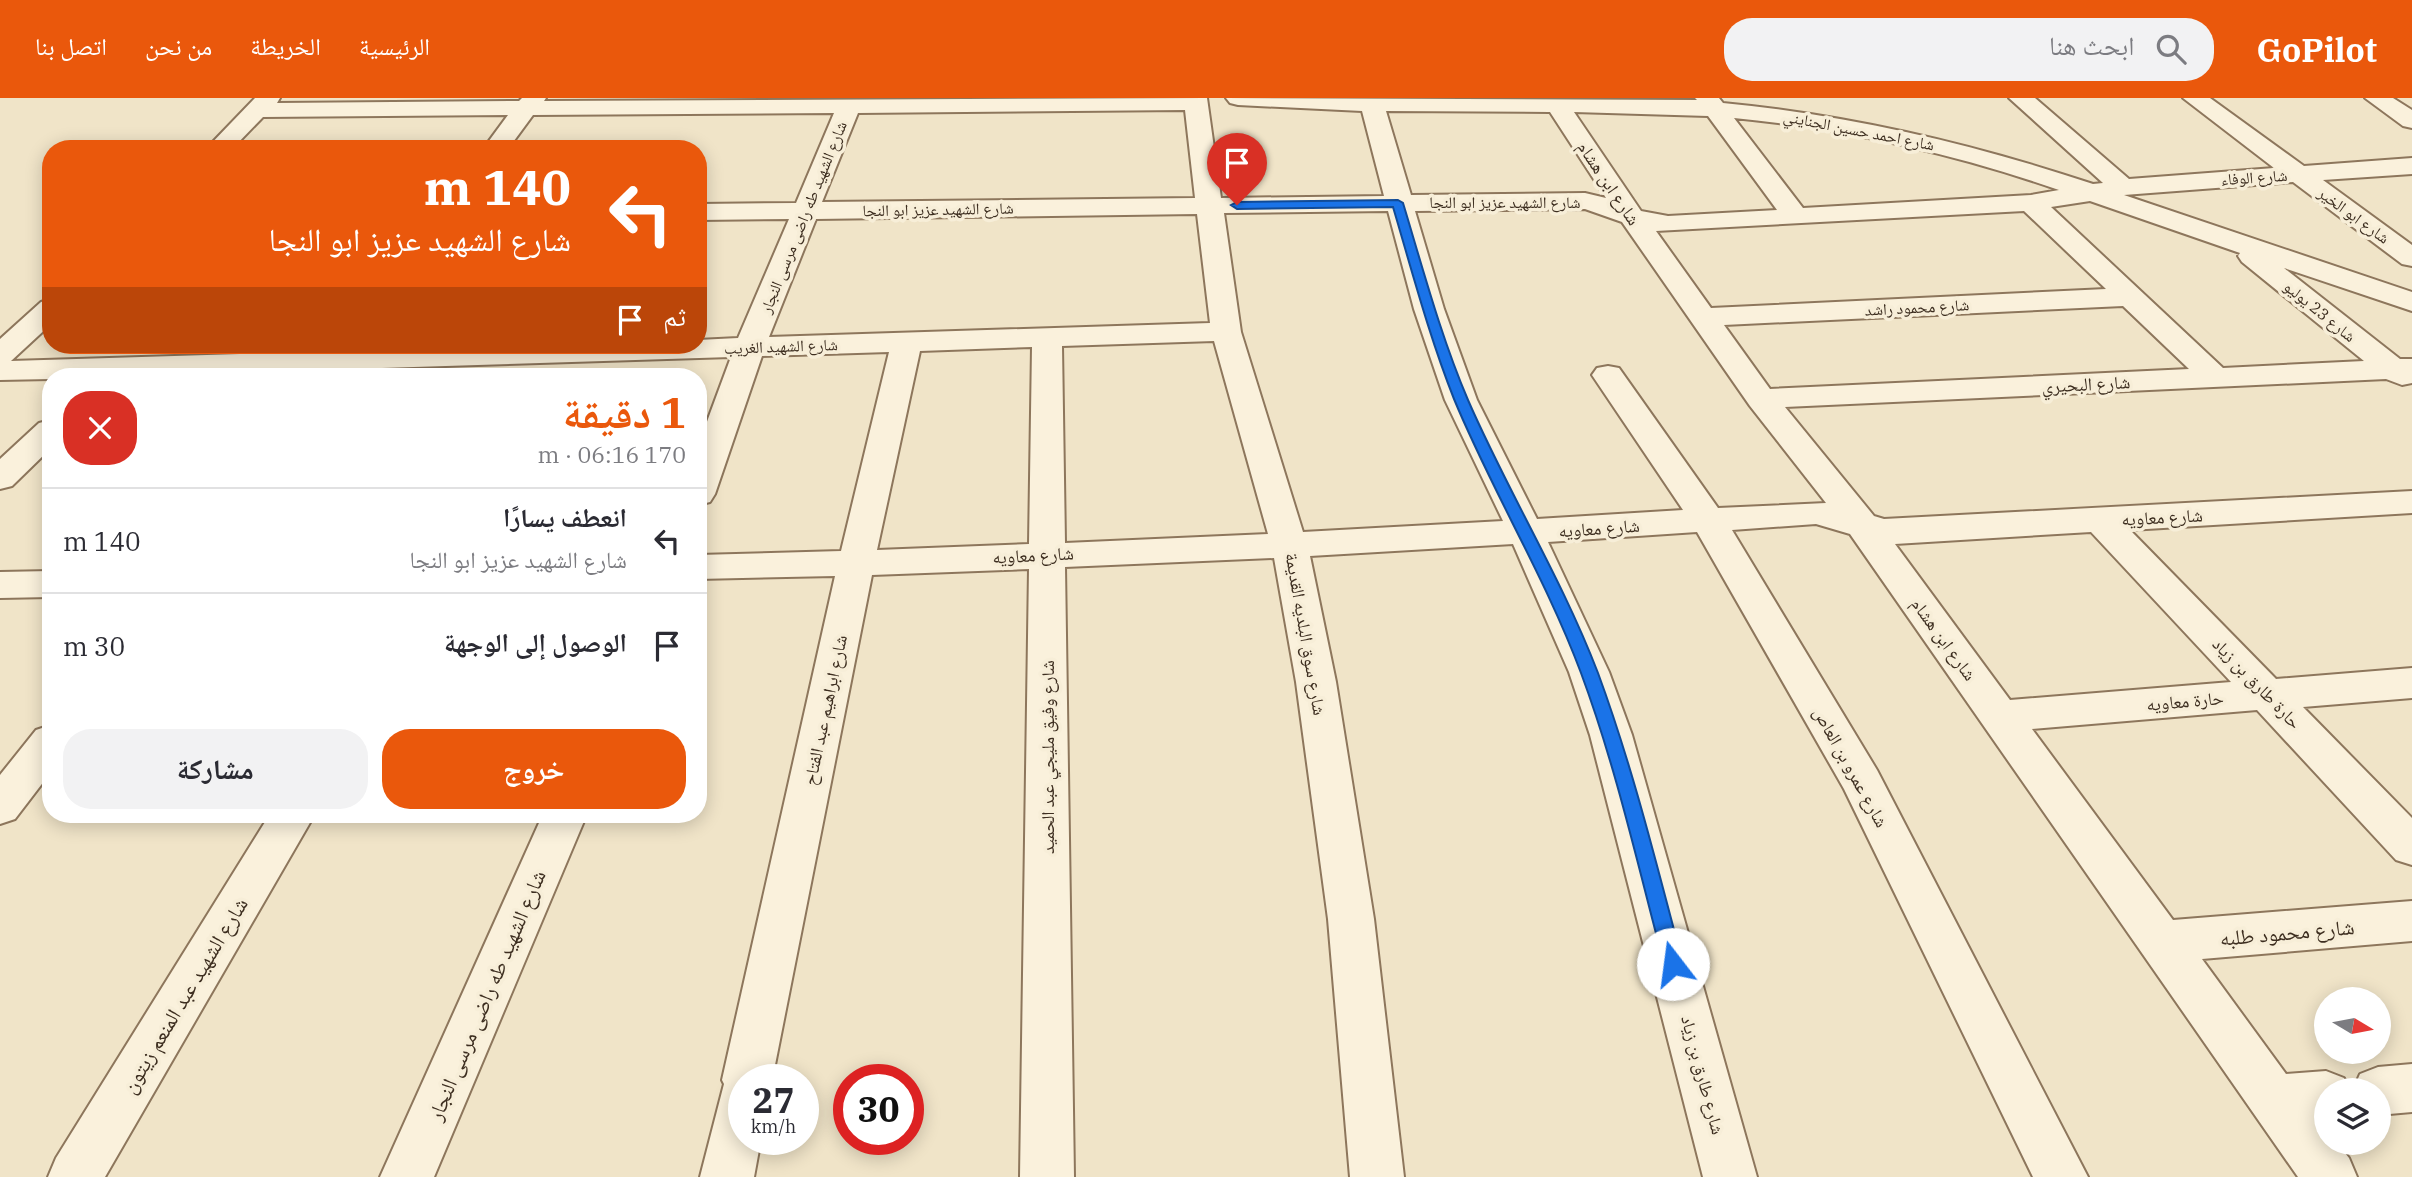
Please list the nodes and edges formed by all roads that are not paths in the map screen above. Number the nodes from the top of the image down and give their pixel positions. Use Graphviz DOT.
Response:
graph roads {
  1 [pos="1238,98"];
  2 [pos="2021,98"];
  3 [pos="2195,98"];
  4 [pos="2376,98"];
  5 [pos="1195,100"];
  6 [pos="850,102"];
  7 [pos="530,103"];
  8 [pos="1711,103"];
  9 [pos="263,104"];
  10 [pos="1372,104"];
  11 [pos="1556,104"];
  12 [pos="2412,121"];
  13 [pos="227,140"];
  14 [pos="502,140"];
  15 [pos="2412,166"];
  16 [pos="2297,174"];
  17 [pos="2123,187"];
  18 [pos="2096,192"];
  19 [pos="1398,203"];
  20 [pos="2031,203"];
  21 [pos="1210,206"];
  22 [pos="805,211"];
  23 [pos="707,212"];
  24 [pos="1795,216"];
  25 [pos="1632,217"];
  26 [pos="2228,237"];
  27 [pos="2412,258"];
  28 [pos="2132,297"];
  29 [pos="2412,302"];
  30 [pos="42,316"];
  31 [pos="1703,317"];
  32 [pos="1226,332"];
  33 [pos="1048,338"];
  34 [pos="907,342"];
  35 [pos="750,347"];
  36 [pos="707,351"];
  37 [pos="672,354"];
  38 [pos="0,355"];
  39 [pos="336,360"];
  40 [pos="550,365"];
  41 [pos="187,368"];
  42 [pos="0,371"];
  43 [pos="42,371"];
  44 [pos="2406,373"];
  45 [pos="1608,375"];
  46 [pos="2216,378"];
  47 [pos="1761,399"];
  48 [pos="42,438"];
  49 [pos="707,469"];
  50 [pos="0,478"];
  51 [pos="2412,502"];
  52 [pos="1708,520"];
  53 [pos="2101,521"];
  54 [pos="1863,526"];
  55 [pos="1526,532"];
  56 [pos="1289,543"];
  57 [pos="1047,554"];
  58 [pos="856,564"];
  59 [pos="707,567"];
  60 [pos="42,584"];
  61 [pos="0,585"];
  62 [pos="2412,682"];
  63 [pos="2267,694"];
  64 [pos="1999,716"];
  65 [pos="42,753"];
  66 [pos="0,807"];
  67 [pos="288,823"];
  68 [pos="561,823"];
  69 [pos="2412,847"];
  70 [pos="2412,921"];
  71 [pos="2161,942"];
  72 [pos="750,1064"];
  73 [pos="2412,1088"];
  74 [pos="2391,1090"];
  75 [pos="2314,1096"];
  76 [pos="2274,1099"];
  77 [pos="732,1155"];
  78 [pos="75,1177"];
  79 [pos="407,1177"];
  80 [pos="727,1177"];
  81 [pos="1047,1177"];
  82 [pos="1377,1177"];
  83 [pos="1730,1177"];
  84 [pos="2061,1177"];
  85 [pos="2330,1177"];
  1 -- 10 [label="street, شارع احمد حسين الجنايني"];
  2 -- 17 [label="street"];
  3 -- 16 [label="street, شارع ابو الخير"];
  4 -- 12 [label="street"];
  5 -- 6 [label="street"];
  5 -- 21 [label="street, شارع سوق البلديه القديمة"];
  6 -- 7 [label="street"];
  6 -- 22 [label="street, شارع الشهيد طه راضى مرسى النجار"];
  7 -- 9 [label="street"];
  7 -- 14 [label="street"];
  8 -- 11 [label="street, شارع احمد حسين الجنايني"];
  8 -- 18 [label="street, شارع احمد حسين الجنايني"];
  8 -- 24 [label="street"];
  9 -- 13 [label="street"];
  10 -- 11 [label="street, شارع احمد حسين الجنايني"];
  10 -- 19 [label="street, شارع طارق بن زياد"];
  11 -- 25 [label="street, شارع ابن هشام"];
  15 -- 16 [label="street, شارع الوفاء"];
  16 -- 17 [label="street, شارع الوفاء"];
  16 -- 27 [label="street, شارع ابو الخير"];
  17 -- 18 [label="street, شارع الوفاء"];
  18 -- 20 [label="street, شارع الشهيد عزيز ابو النجا"];
  18 -- 26 [label="street, شارع احمد حسين الجنايني"];
  19 -- 21 [label="street, شارع الشهيد عزيز ابو النجا"];
  19 -- 25 [label="street, شارع الشهيد عزيز ابو النجا"];
  19 -- 55 [label="street, شارع طارق بن زياد"];
  20 -- 24 [label="street, شارع الشهيد عزيز ابو النجا"];
  20 -- 28 [label="street"];
  21 -- 22 [label="street, شارع الشهيد عزيز ابو النجا"];
  21 -- 32 [label="street, شارع سوق البلديه القديمة"];
  22 -- 23 [label="street, شارع الشهيد عزيز ابو النجا"];
  22 -- 35 [label="street, شارع الشهيد طه راضى مرسى النجار"];
  24 -- 25 [label="street, شارع الشهيد عزيز ابو النجا"];
  25 -- 31 [label="street, شارع ابن هشام"];
  26 -- 29 [label="street, شارع احمد حسين الجنايني"];
  26 -- 44 [label="street, شارع 23 يوليو"];
  28 -- 31 [label="street, شارع محمود راشد"];
  28 -- 46 [label="street"];
  30 -- 38 [label="street"];
  31 -- 47 [label="street, شارع ابن هشام"];
  32 -- 33 [label="street, شارع الشهيد الغريب"];
  32 -- 56 [label="street, شارع سوق البلديه القديمة"];
  33 -- 34 [label="street, شارع الشهيد الغريب"];
  33 -- 57 [label="street, شارع وفيق مليجي عبد الحميد"];
  34 -- 35 [label="street, شارع الشهيد الغريب"];
  34 -- 58 [label="street, شارع ابراهيم عبد الفتاح"];
  35 -- 36 [label="street, شارع الشهيد الغريب"];
  35 -- 49 [label="street, شارع الشهيد طه راضى مرسى النجار"];
  37 -- 40 [label="street, شارع الشهيد الغريب"];
  39 -- 40 [label="street, شارع الشهيد الغريب"];
  39 -- 41 [label="street, شارع الشهيد الغريب"];
  42 -- 43 [label="street, شارع الشهيد الغريب"];
  44 -- 46 [label="street, شارع البحيري"];
  45 -- 52 [label="street, شارع عمرو بن العاص"];
  46 -- 47 [label="street, شارع البحيري"];
  47 -- 54 [label="street, شارع ابن هشام"];
  48 -- 50 [label="street"];
  51 -- 53 [label="street, شارع معاويه"];
  52 -- 54 [label="street, شارع معاويه"];
  52 -- 55 [label="street, شارع معاويه"];
  52 -- 84 [label="street, شارع عمرو بن العاص"];
  53 -- 54 [label="street, شارع معاويه"];
  53 -- 63 [label="street, حارة طارق بن زياد"];
  54 -- 64 [label="street, شارع ابن هشام"];
  55 -- 56 [label="street, شارع معاويه"];
  55 -- 83 [label="street, شارع طارق بن زياد"];
  56 -- 57 [label="street, شارع معاويه"];
  56 -- 82 [label="street, شارع سوق البلديه القديمة"];
  57 -- 58 [label="street, شارع معاويه"];
  57 -- 81 [label="street, شارع وفيق مليجي عبد الحميد"];
  58 -- 59 [label="street, شارع معاويه"];
  58 -- 72 [label="street, شارع ابراهيم عبد الفتاح"];
  60 -- 61 [label="street"];
  62 -- 63 [label="street, حارة معاويه"];
  63 -- 64 [label="street, حارة معاويه"];
  63 -- 69 [label="street, حارة طارق بن زياد"];
  64 -- 71 [label="street, شارع ابن هشام"];
  65 -- 66 [label="street"];
  67 -- 78 [label="street, شارع الشهيد عبد المنعم زيتون"];
  68 -- 79 [label="street, شارع الشهيد طه راضى مرسى النجار"];
  70 -- 71 [label="street, شارع محمود طلبه"];
  71 -- 76 [label="street, شارع ابن هشام"];
  73 -- 74 [label="street"];
  75 -- 76 [label="street"];
  76 -- 85 [label="street, شارع ابن هشام"];
  77 -- 80 [label="street"];
}
